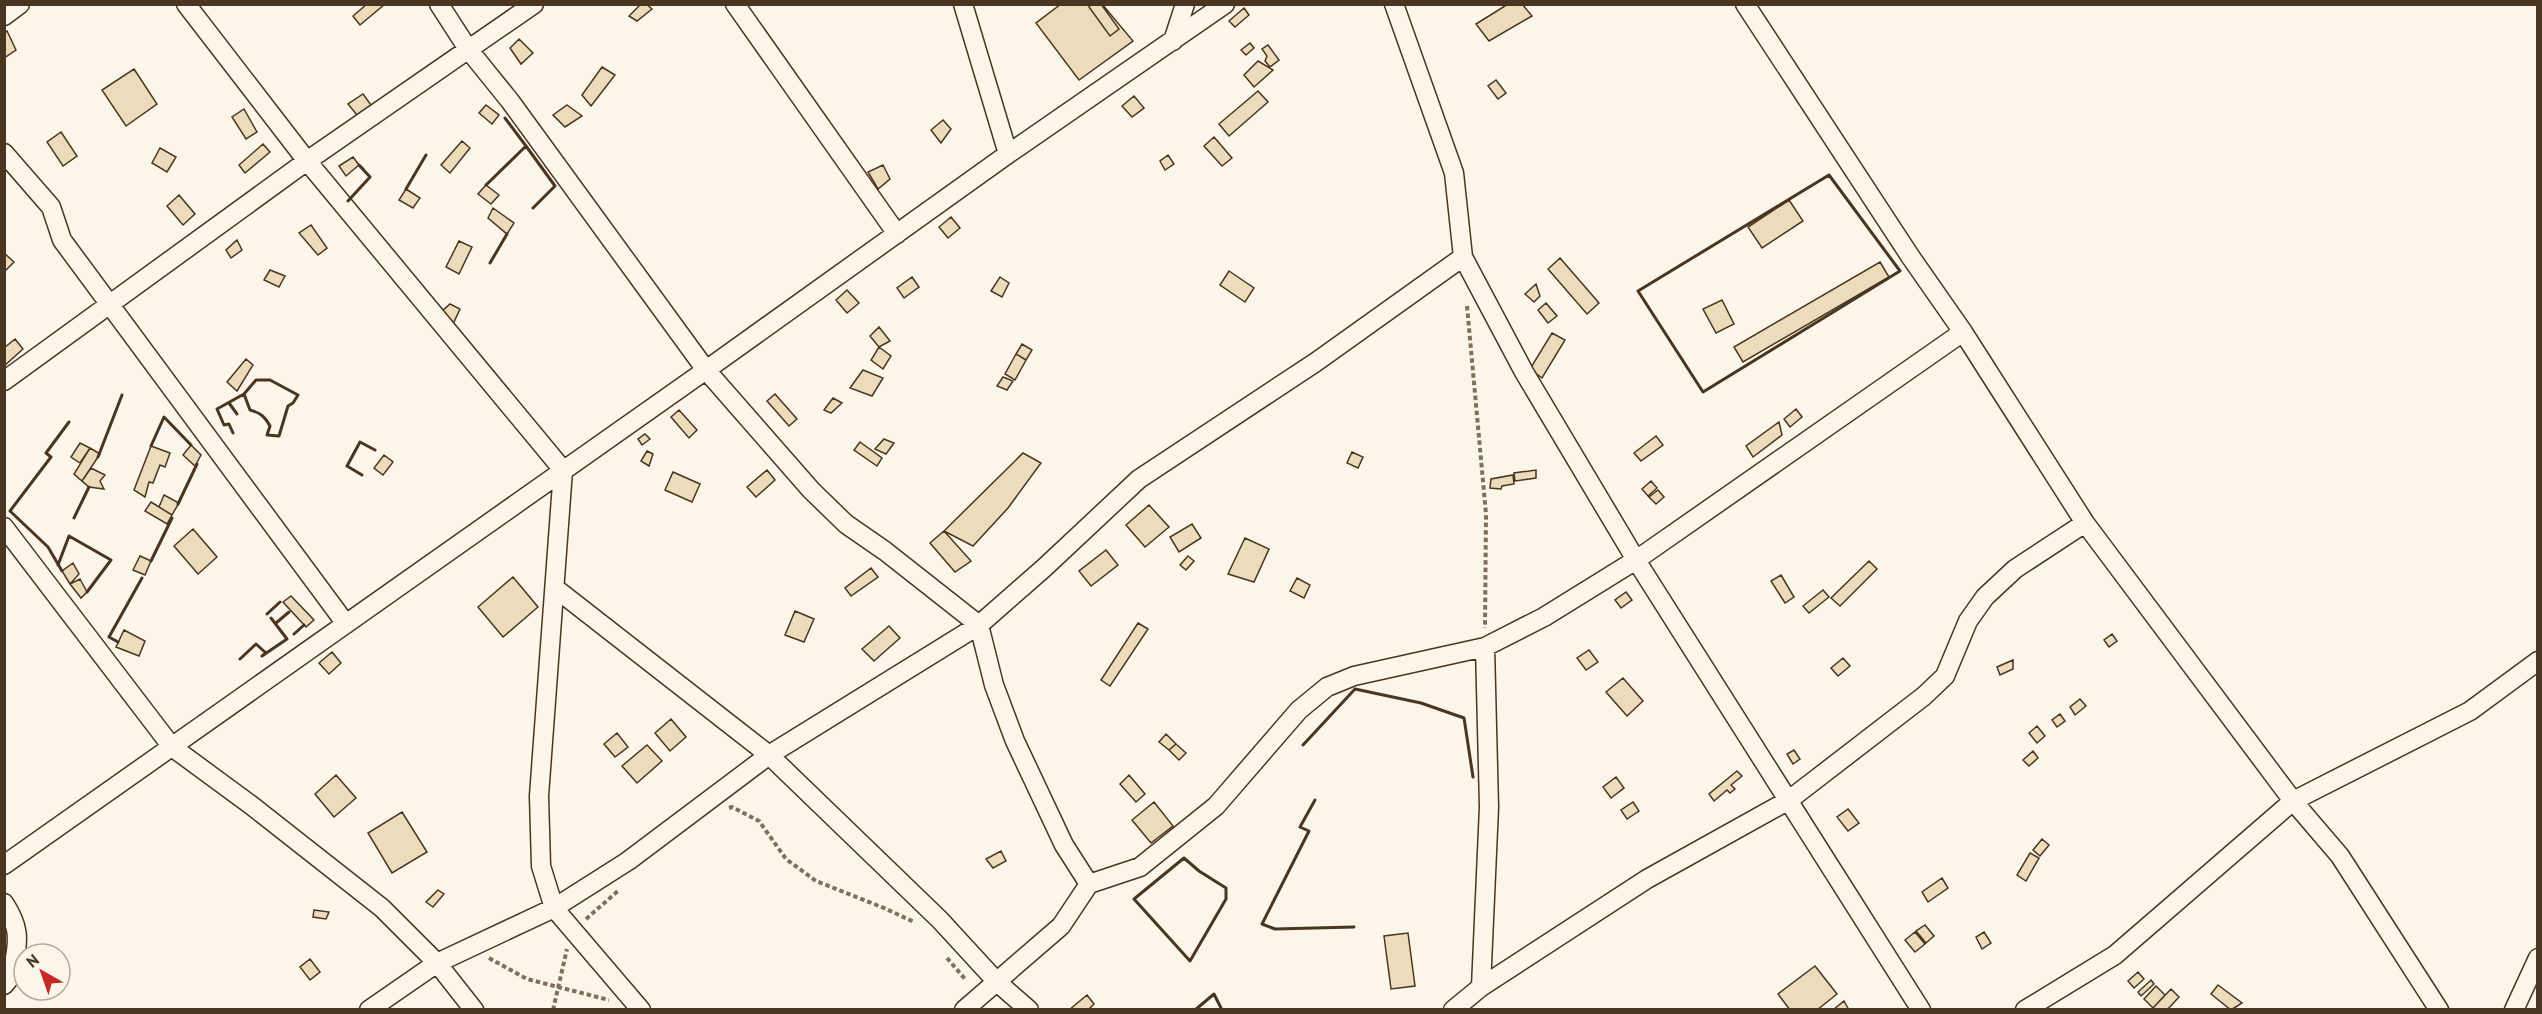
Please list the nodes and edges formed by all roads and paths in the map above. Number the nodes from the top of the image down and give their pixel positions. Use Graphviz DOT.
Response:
graph roads {
  1 [pos="20,4"];
  2 [pos="186,4"];
  3 [pos="439,4"];
  4 [pos="534,4"];
  5 [pos="735,4"];
  6 [pos="963,4"];
  7 [pos="1185,4"];
  8 [pos="1225,4"];
  9 [pos="1394,4"];
  10 [pos="1745,4"];
  11 [pos="4,16"];
  12 [pos="1173,41"];
  13 [pos="468,49"];
  14 [pos="4,153"];
  15 [pos="1008,154"];
  16 [pos="307,161"];
  17 [pos="897,234"];
  18 [pos="1463,256"];
  19 [pos="1467,302"];
  20 [pos="109,306"];
  21 [pos="1963,332"];
  22 [pos="706,370"];
  23 [pos="4,381"];
  24 [pos="563,470"];
  25 [pos="2085,522"];
  26 [pos="4,527"];
  27 [pos="1636,560"];
  28 [pos="555,588"];
  29 [pos="346,624"];
  30 [pos="979,625"];
  31 [pos="1485,647"];
  32 [pos="2538,661"];
  33 [pos="172,747"];
  34 [pos="770,755"];
  35 [pos="1789,800"];
  36 [pos="2293,801"];
  37 [pos="721,811"];
  38 [pos="4,865"];
  39 [pos="626,884"];
  40 [pos="1089,884"];
  41 [pos="4,903"];
  42 [pos="554,908"];
  43 [pos="917,924"];
  44 [pos="573,930"];
  45 [pos="470,947"];
  46 [pos="941,951"];
  47 [pos="2538,958"];
  48 [pos="437,963"];
  49 [pos="965,979"];
  50 [pos="997,982"];
  51 [pos="4,986"];
  52 [pos="557,987"];
  53 [pos="1481,987"];
  54 [pos="615,1003"];
  55 [pos="369,1010"];
  56 [pos="474,1010"];
  57 [pos="553,1010"];
  58 [pos="641,1010"];
  59 [pos="964,1010"];
  60 [pos="1029,1010"];
  61 [pos="1453,1010"];
  62 [pos="1921,1010"];
  63 [pos="2025,1010"];
  64 [pos="2439,1010"];
  65 [pos="2514,1010"];
  1 -- 11 [label="street"];
  2 -- 16 [label="street"];
  3 -- 13 [label="street"];
  4 -- 13 [label="street"];
  5 -- 17 [label="street"];
  6 -- 15 [label="street"];
  7 -- 12 [label="street"];
  8 -- 12 [label="street"];
  9 -- 18 [label="street"];
  10 -- 21 [label="street"];
  12 -- 15 [label="street"];
  13 -- 16 [label="street"];
  13 -- 22 [label="street"];
  14 -- 20 [label="street"];
  15 -- 17 [label="street"];
  16 -- 20 [label="street"];
  16 -- 24 [label="street"];
  17 -- 22 [label="street"];
  18 -- 27 [label="street"];
  18 -- 30 [label="street"];
  19 -- 31 [label="path"];
  20 -- 23 [label="street"];
  20 -- 29 [label="street"];
  21 -- 25 [label="street"];
  21 -- 27 [label="street"];
  22 -- 24 [label="street"];
  22 -- 30 [label="street"];
  24 -- 28 [label="street"];
  24 -- 29 [label="street"];
  25 -- 35 [label="street"];
  25 -- 36 [label="street"];
  26 -- 33 [label="street"];
  27 -- 31 [label="street"];
  27 -- 35 [label="street"];
  28 -- 34 [label="street"];
  28 -- 42 [label="street"];
  29 -- 33 [label="street"];
  30 -- 34 [label="street"];
  30 -- 40 [label="street"];
  31 -- 40 [label="street"];
  31 -- 53 [label="street"];
  32 -- 36 [label="street"];
  33 -- 38 [label="street"];
  33 -- 48 [label="street"];
  34 -- 42 [label="street"];
  34 -- 50 [label="street"];
  35 -- 53 [label="street"];
  35 -- 62 [label="street"];
  36 -- 63 [label="street"];
  36 -- 64 [label="street"];
  37 -- 43 [label="path"];
  39 -- 44 [label="path"];
  40 -- 50 [label="street"];
  41 -- 51 [label="street"];
  42 -- 44 [label="street"];
  42 -- 45 [label="street"];
  44 -- 52 [label="path"];
  44 -- 58 [label="street"];
  45 -- 48 [label="street"];
  45 -- 52 [label="path"];
  46 -- 49 [label="path"];
  47 -- 65 [label="street"];
  48 -- 55 [label="street"];
  48 -- 56 [label="street"];
  50 -- 59 [label="street"];
  50 -- 60 [label="street"];
  52 -- 54 [label="path"];
  52 -- 57 [label="path"];
  53 -- 61 [label="street"];
}
